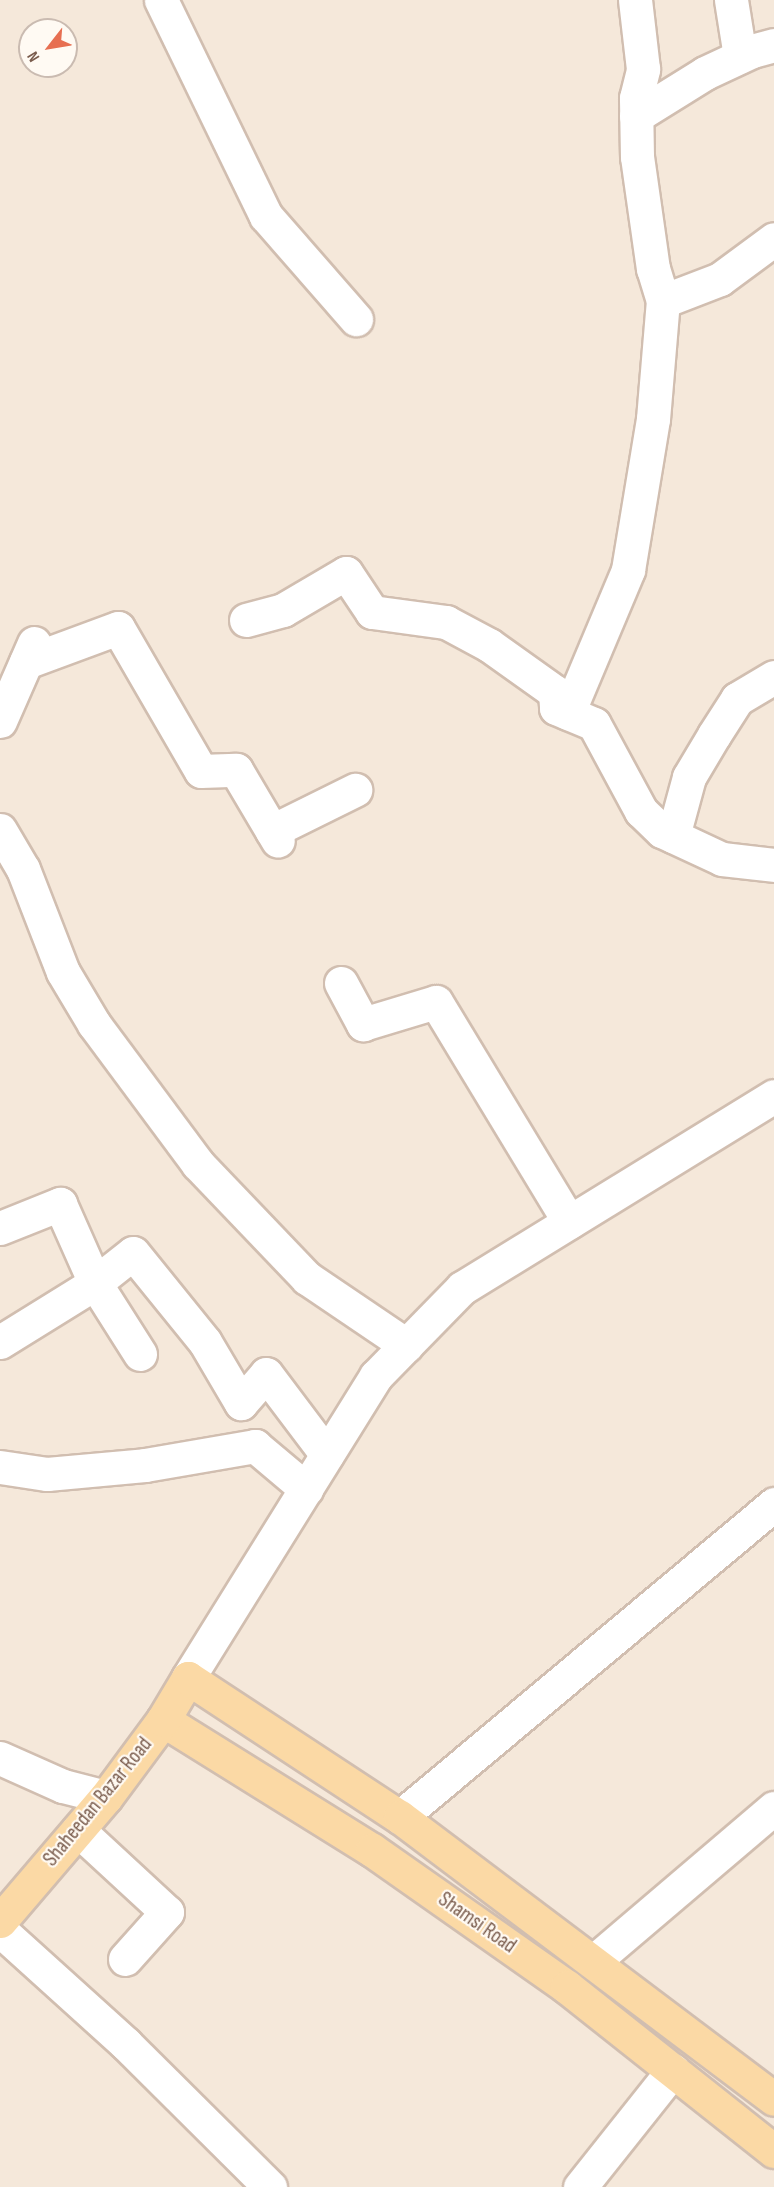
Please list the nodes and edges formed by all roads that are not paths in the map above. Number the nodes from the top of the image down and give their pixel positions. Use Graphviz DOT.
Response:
graph roads {
  1 [pos="161,0"];
  2 [pos="635,0"];
  3 [pos="731,0"];
  4 [pos="774,45"];
  5 [pos="740,56"];
  6 [pos="636,116"];
  7 [pos="774,239"];
  8 [pos="663,300"];
  9 [pos="356,319"];
  10 [pos="246,620"];
  11 [pos="774,677"];
  12 [pos="568,713"];
  13 [pos="0,721"];
  14 [pos="355,790"];
  15 [pos="0,830"];
  16 [pos="673,836"];
  17 [pos="774,865"];
  18 [pos="340,983"];
  19 [pos="774,1096"];
  20 [pos="569,1222"];
  21 [pos="0,1228"];
  22 [pos="95,1283"];
  23 [pos="0,1342"];
  24 [pos="406,1345"];
  25 [pos="140,1354"];
  26 [pos="327,1455"];
  27 [pos="0,1467"];
  28 [pos="306,1489"];
  29 [pos="774,1504"];
  30 [pos="188,1678"];
  31 [pos="163,1720"];
  32 [pos="0,1758"];
  33 [pos="106,1797"];
  34 [pos="774,1808"];
  35 [pos="400,1817"];
  36 [pos="78,1830"];
  37 [pos="0,1921"];
  38 [pos="0,1930"];
  39 [pos="125,1959"];
  40 [pos="594,1961"];
  41 [pos="673,2070"];
  42 [pos="774,2099"];
  43 [pos="774,2151"];
  44 [pos="270,2187"];
  45 [pos="580,2187"];
  1 -- 9 [label="street"];
  2 -- 6 [label="street"];
  3 -- 5 [label="street"];
  4 -- 5 [label="street"];
  5 -- 6 [label="street"];
  6 -- 8 [label="street"];
  7 -- 8 [label="street"];
  8 -- 12 [label="street"];
  10 -- 12 [label="street"];
  11 -- 16 [label="street"];
  12 -- 16 [label="street"];
  13 -- 14 [label="street"];
  15 -- 24 [label="street"];
  16 -- 17 [label="street"];
  18 -- 20 [label="street"];
  19 -- 20 [label="street"];
  20 -- 24 [label="street"];
  21 -- 22 [label="street"];
  22 -- 23 [label="street"];
  22 -- 25 [label="street"];
  22 -- 26 [label="street"];
  24 -- 26 [label="street"];
  26 -- 28 [label="street"];
  27 -- 28 [label="street"];
  28 -- 30 [label="street"];
  29 -- 35 [label="street"];
  30 -- 31 [label="main road, Shaheedan Bazar Road"];
  30 -- 35 [label="main road, Shamsi Road"];
  31 -- 33 [label="main road, Shaheedan Bazar Road"];
  31 -- 41 [label="main road, Shamsi Road"];
  32 -- 33 [label="street"];
  33 -- 36 [label="main road, Shaheedan Bazar Road"];
  34 -- 40 [label="street"];
  35 -- 40 [label="main road, Shamsi Road"];
  36 -- 37 [label="main road, Shaheedan Bazar Road"];
  36 -- 39 [label="street"];
  38 -- 44 [label="street"];
  40 -- 42 [label="main road, Shamsi Road"];
  41 -- 43 [label="main road, Shamsi Road"];
  41 -- 45 [label="street"];
}
